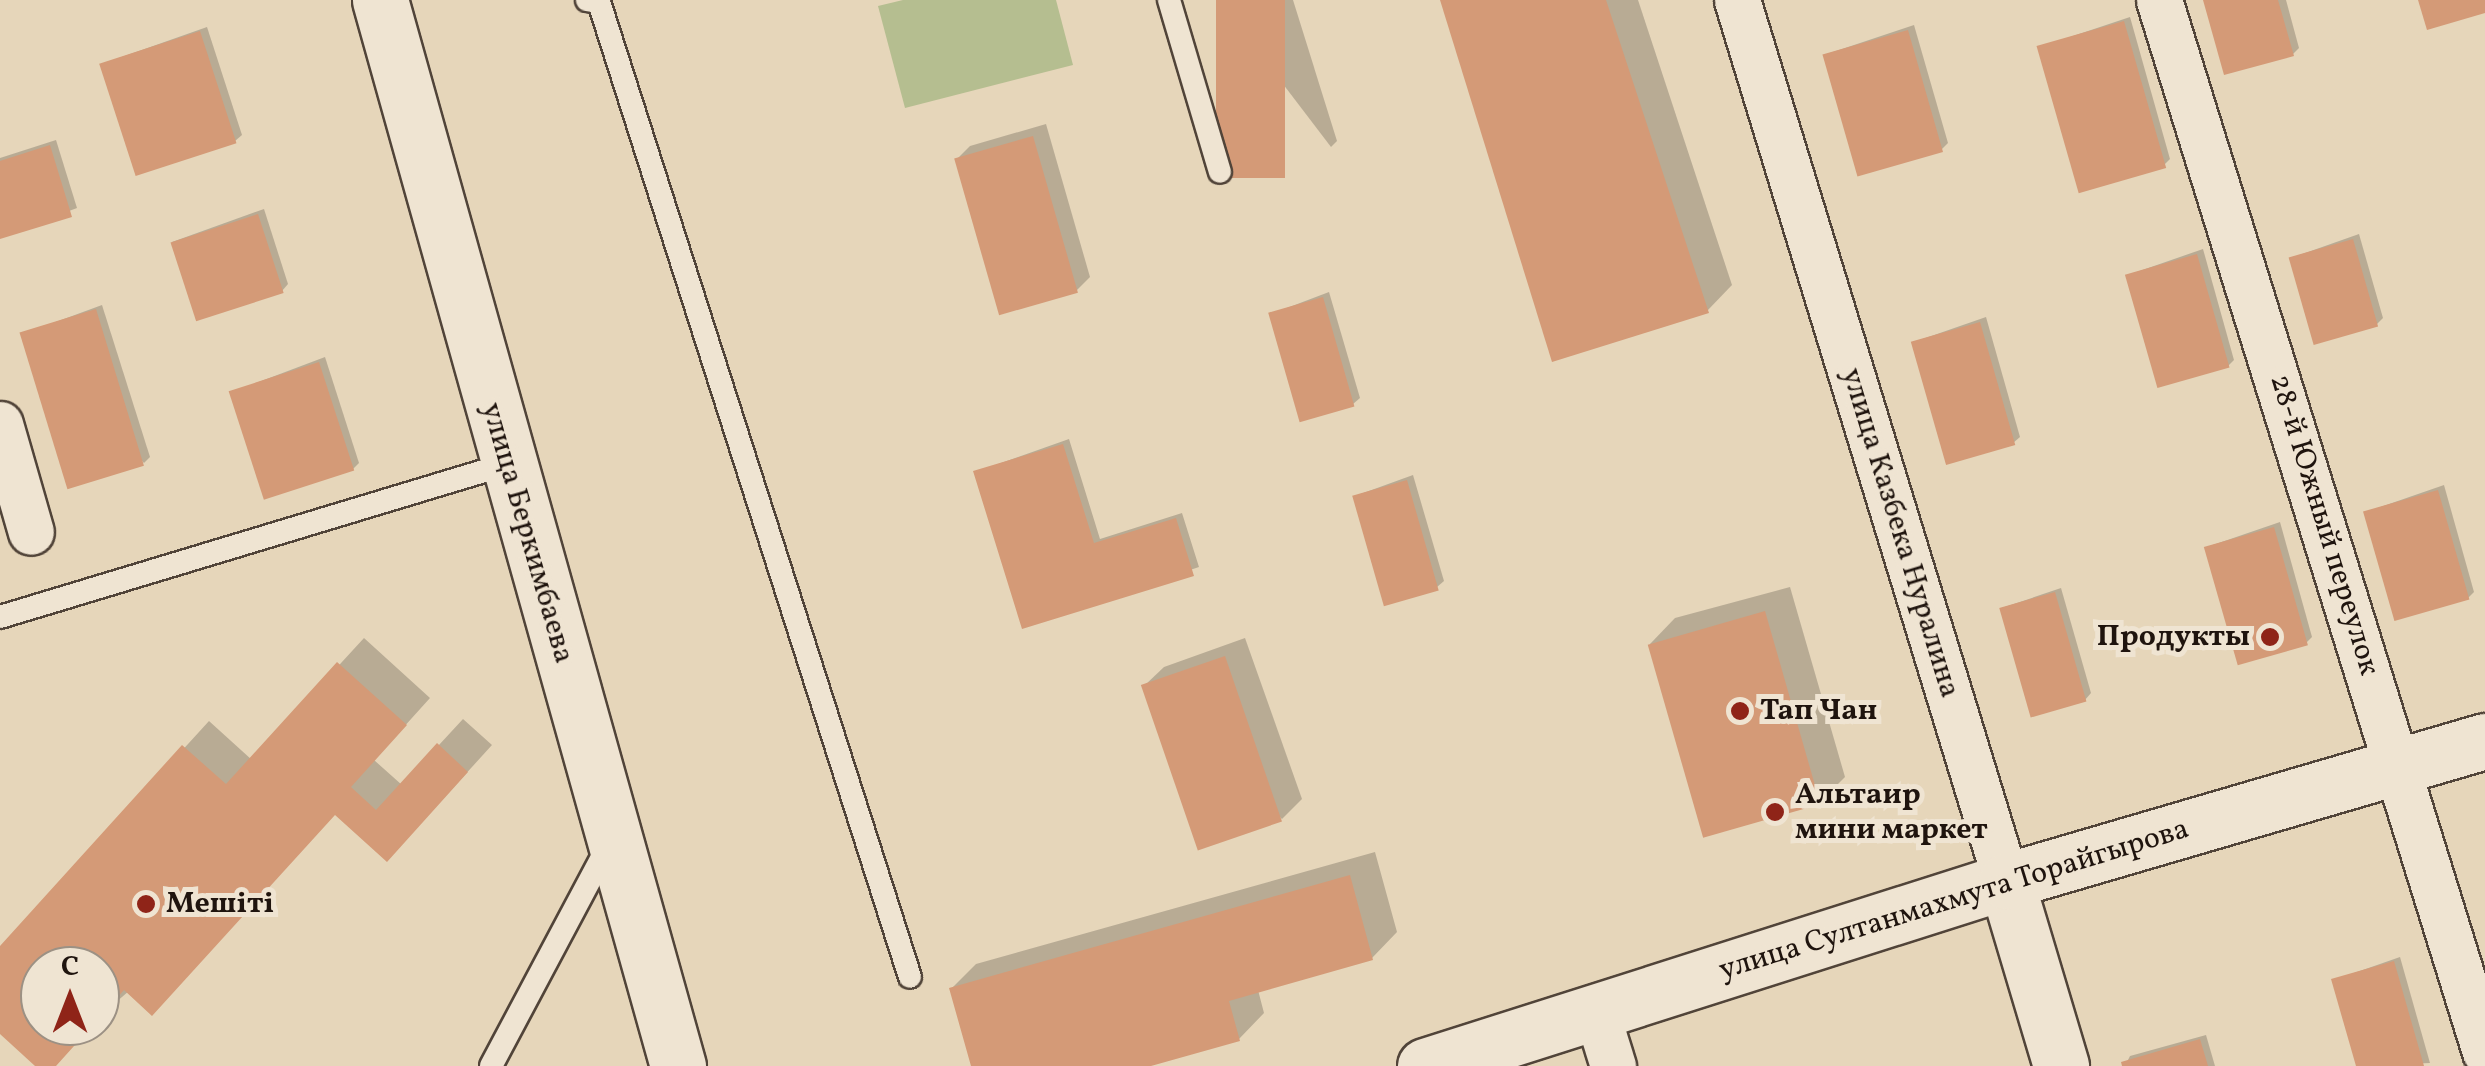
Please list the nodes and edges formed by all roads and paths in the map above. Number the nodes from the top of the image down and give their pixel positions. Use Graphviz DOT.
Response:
graph roads {
  1 [pos="380,0"];
  2 [pos="1169,0"];
  3 [pos="1738,0"];
  4 [pos="2158,0"];
  5 [pos="598,1"];
  6 [pos="1220,172"];
  7 [pos="0,424"];
  8 [pos="508,464"];
  9 [pos="31,532"];
  10 [pos="0,617"];
  11 [pos="2485,740"];
  12 [pos="2400,765"];
  13 [pos="613,836"];
  14 [pos="2006,881"];
  15 [pos="910,976"];
  16 [pos="1596,1011"];
  17 [pos="2485,1052"];
  18 [pos="491,1066"];
  19 [pos="678,1066"];
  20 [pos="1426,1066"];
  21 [pos="1613,1066"];
  22 [pos="2061,1066"];
  1 -- 8 [label="street, улица Беркимбаева"];
  2 -- 6 [label="lane"];
  3 -- 14 [label="street, улица Казбека Нуралина"];
  4 -- 12 [label="street, 28-й Южный переулок"];
  5 -- 15 [label="lane"];
  7 -- 9 [label="street"];
  8 -- 10 [label="lane"];
  8 -- 13 [label="street, улица Беркимбаева"];
  11 -- 12 [label="street, улица Султанмахмута Торайгырова"];
  12 -- 14 [label="street, улица Султанмахмута Торайгырова"];
  12 -- 17 [label="street, 28-й Южный переулок"];
  13 -- 18 [label="lane"];
  13 -- 19 [label="street, улица Беркимбаева"];
  14 -- 16 [label="street, улица Султанмахмута Торайгырова"];
  14 -- 22 [label="street, улица Казбека Нуралина"];
  16 -- 20 [label="street, улица Султанмахмута Торайгырова"];
  16 -- 21 [label="street"];
}
